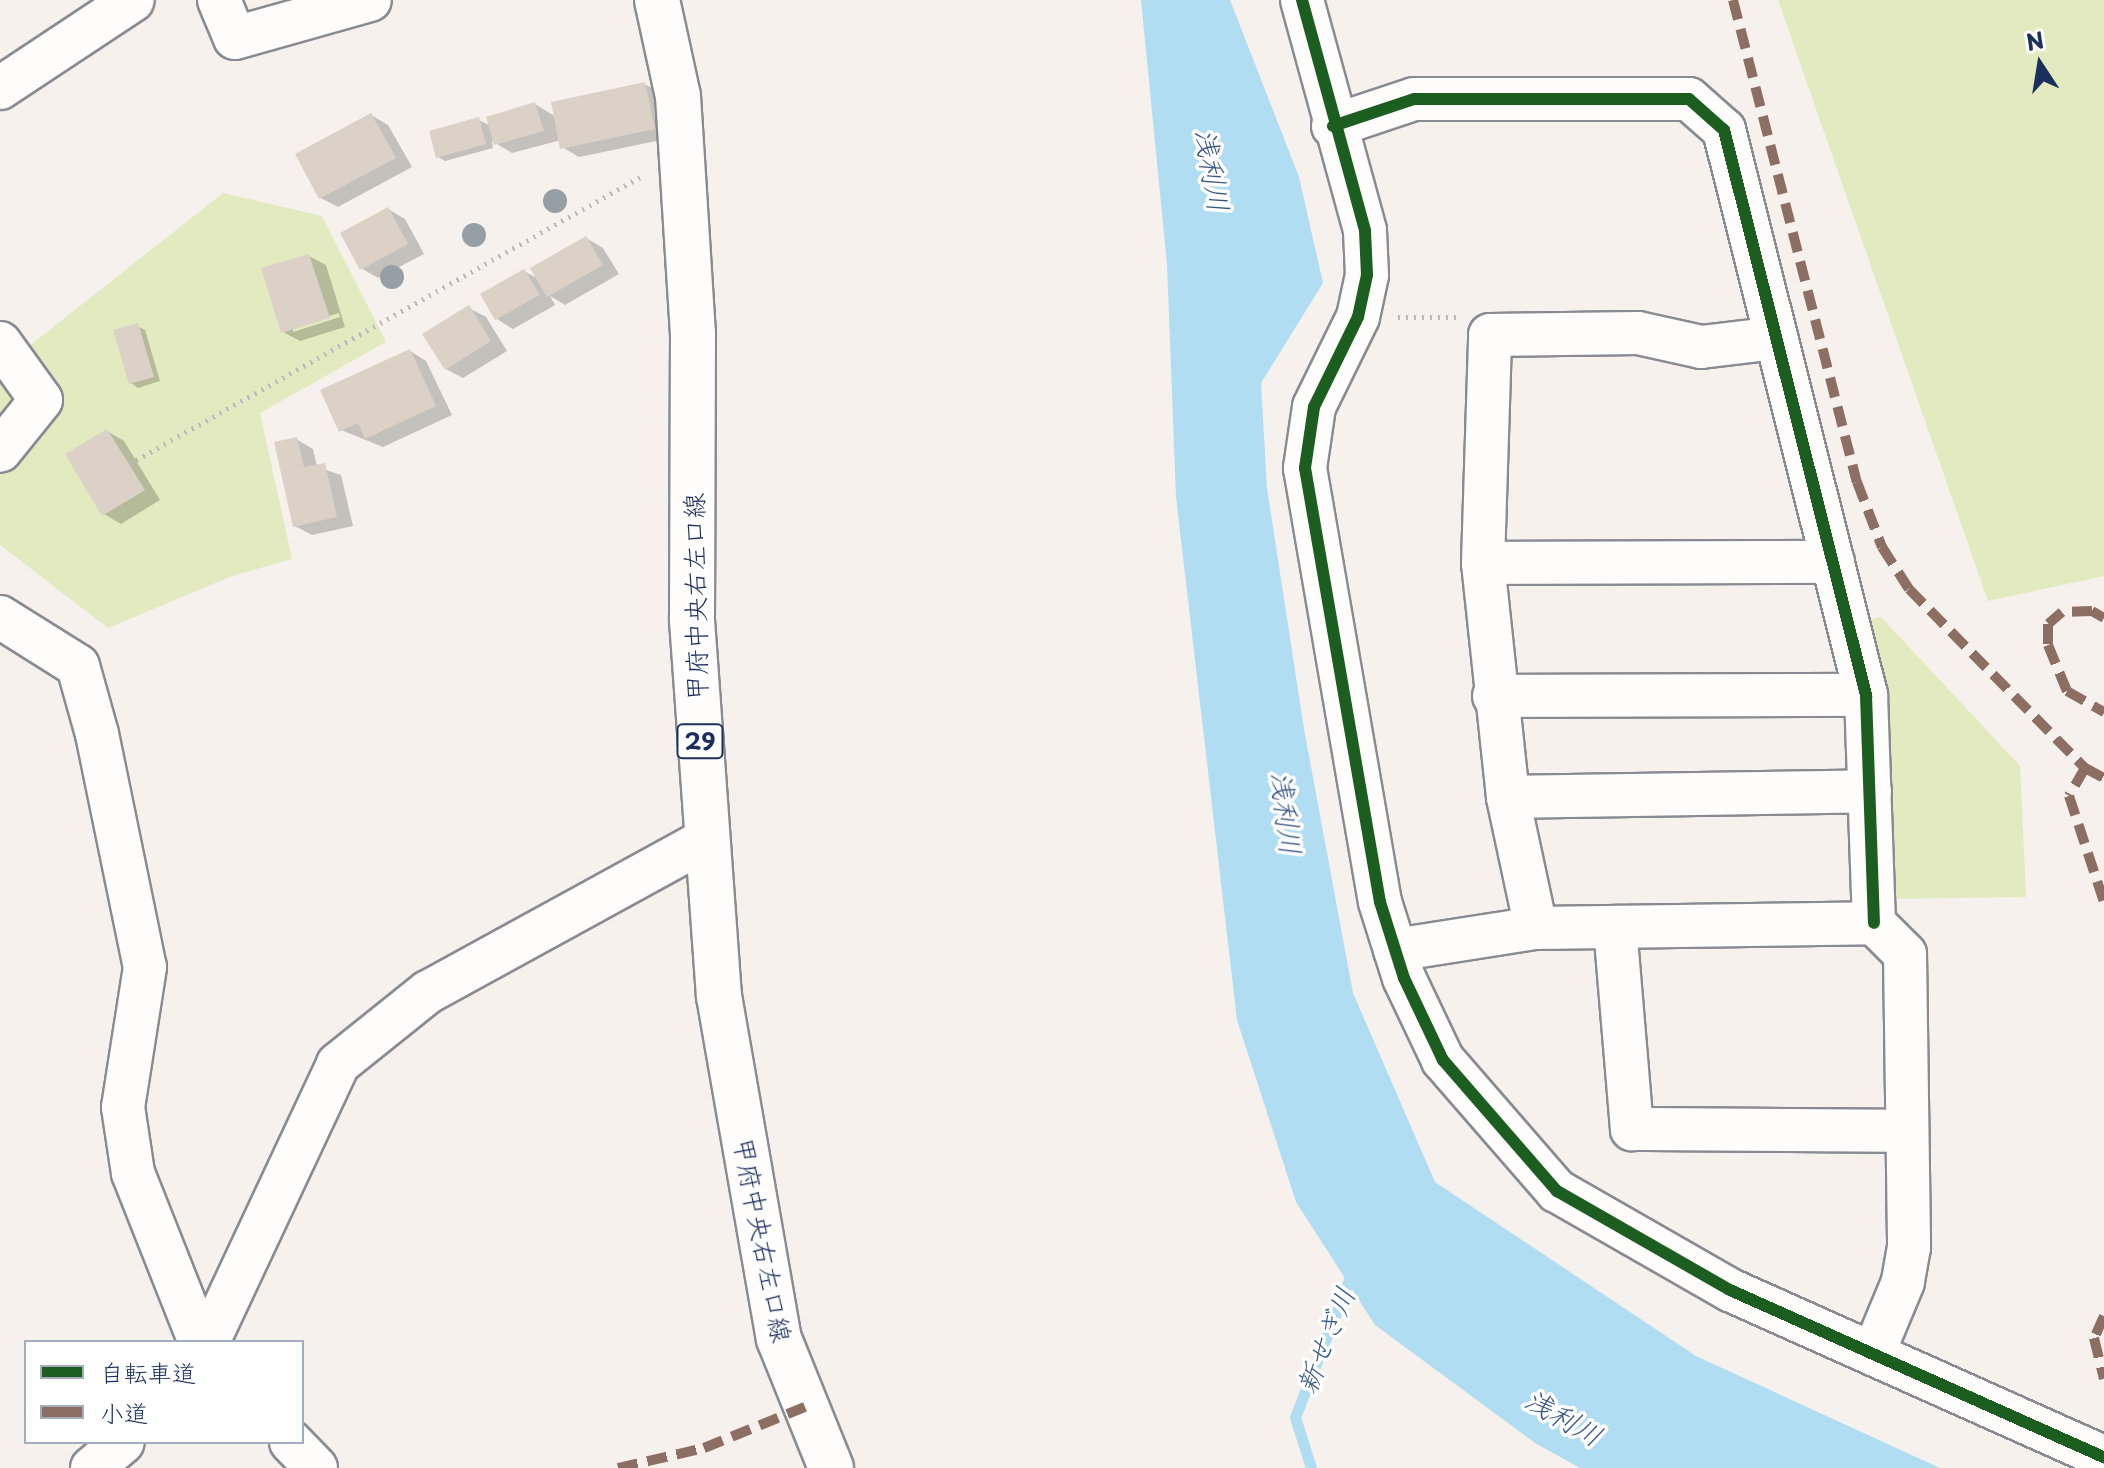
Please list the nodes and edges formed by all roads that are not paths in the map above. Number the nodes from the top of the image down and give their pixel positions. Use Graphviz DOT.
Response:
graph roads {
  1 [pos="133,0"];
  2 [pos="219,0"];
  3 [pos="370,0"];
  4 [pos="657,0"];
  5 [pos="1303,0"];
  6 [pos="0,88"];
  7 [pos="1333,126"];
  8 [pos="1776,338"];
  9 [pos="0,343"];
  10 [pos="0,451"];
  11 [pos="1833,562"];
  12 [pos="1483,563"];
  13 [pos="0,617"];
  14 [pos="1866,695"];
  15 [pos="1494,696"];
  16 [pos="1870,791"];
  17 [pos="1508,797"];
  18 [pos="706,840"];
  19 [pos="1874,923"];
  20 [pos="1615,927"];
  21 [pos="1536,928"];
  22 [pos="1395,950"];
  23 [pos="1907,1131"];
  24 [pos="199,1340"];
  25 [pos="209,1340"];
  26 [pos="1873,1354"];
  27 [pos="121,1444"];
  28 [pos="293,1444"];
  29 [pos="2104,1457"];
  30 [pos="92,1468"];
  31 [pos="316,1468"];
  32 [pos="831,1468"];
  1 -- 6 [label="street"];
  2 -- 3 [label="street"];
  4 -- 18 [label="main road, 甲府中央右左口線 / 29"];
  5 -- 7 [label="street"];
  7 -- 8 [label="street"];
  7 -- 22 [label="street"];
  8 -- 11 [label="street"];
  8 -- 12 [label="street"];
  9 -- 10 [label="street"];
  11 -- 12 [label="street"];
  11 -- 14 [label="street"];
  12 -- 15 [label="street"];
  13 -- 24 [label="street"];
  14 -- 15 [label="street"];
  14 -- 16 [label="street"];
  15 -- 17 [label="street"];
  16 -- 17 [label="street"];
  16 -- 19 [label="street"];
  17 -- 21 [label="street"];
  18 -- 25 [label="street"];
  18 -- 32 [label="main road, 甲府中央右左口線 / 29"];
  19 -- 20 [label="street"];
  19 -- 23 [label="street"];
  20 -- 21 [label="street"];
  20 -- 23 [label="street"];
  21 -- 22 [label="street"];
  22 -- 26 [label="street"];
  23 -- 26 [label="street"];
  26 -- 29 [label="street"];
  27 -- 30 [label="street"];
  28 -- 31 [label="street"];
}
